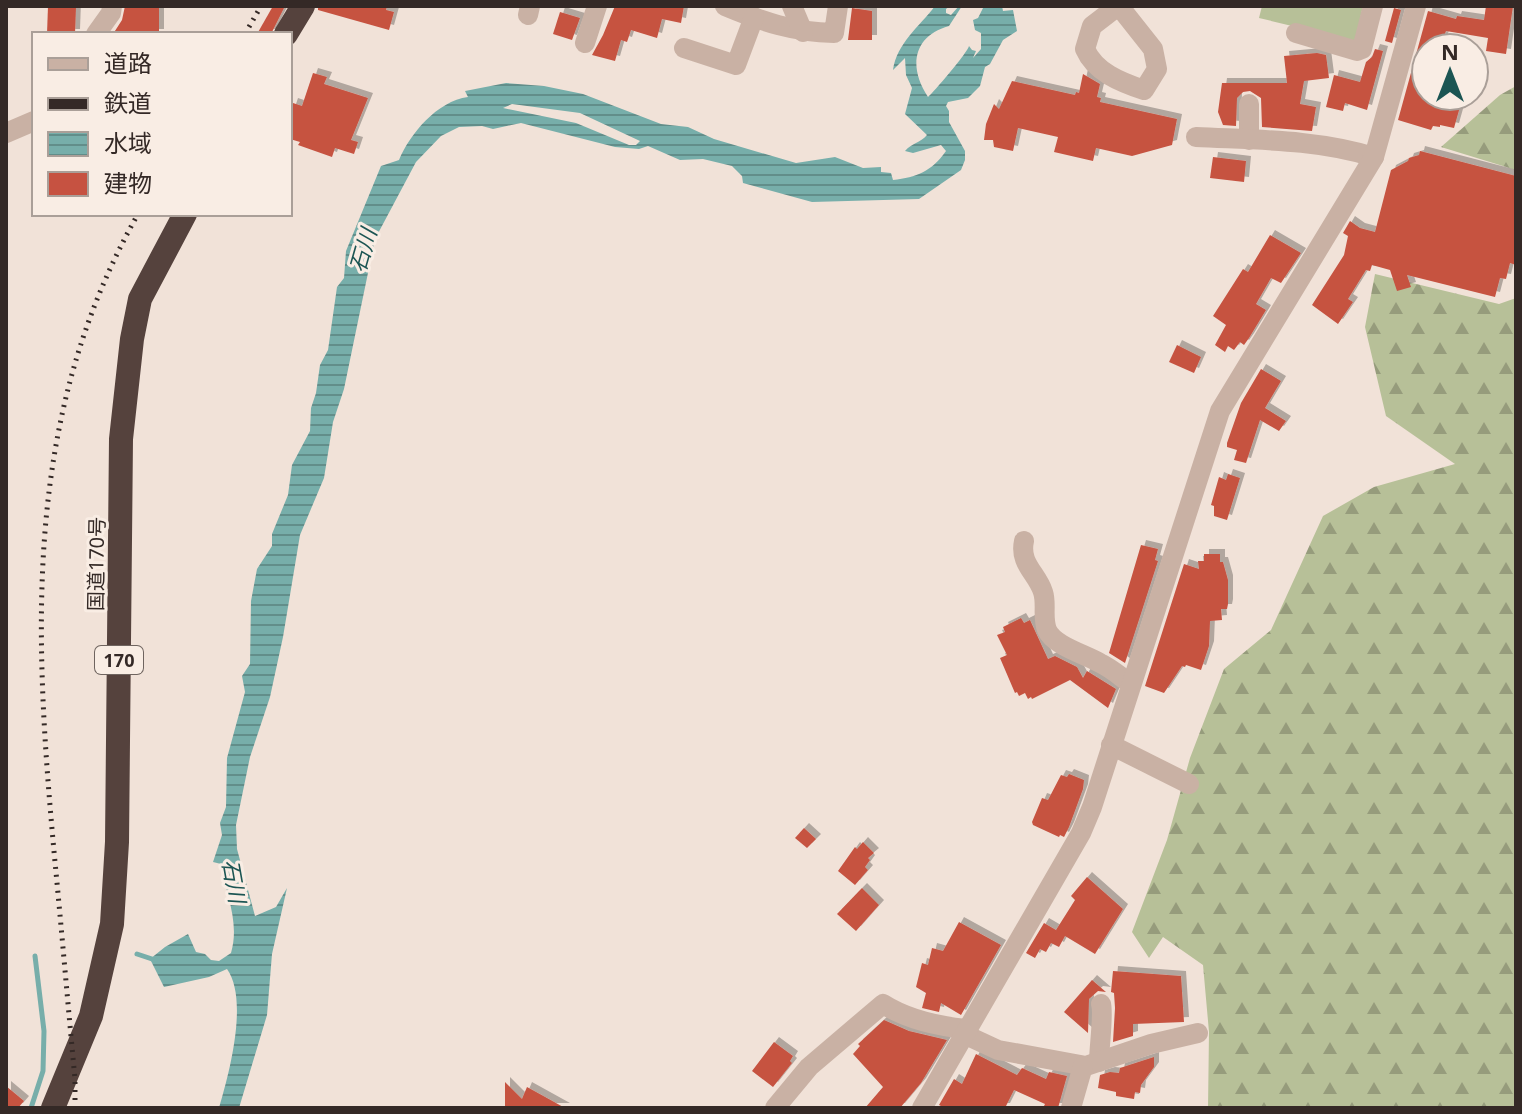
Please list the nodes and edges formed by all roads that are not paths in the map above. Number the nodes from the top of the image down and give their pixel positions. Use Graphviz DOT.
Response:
graph roads {
  1 [pos="112,6"];
  2 [pos="303,6"];
  3 [pos="725,6"];
  4 [pos="792,6"];
  5 [pos="838,6"];
  6 [pos="1373,6"];
  7 [pos="1416,6"];
  8 [pos="590,9"];
  9 [pos="754,17"];
  10 [pos="97,32"];
  11 [pos="287,32"];
  12 [pos="803,32"];
  13 [pos="1296,33"];
  14 [pos="585,43"];
  15 [pos="695,47"];
  16 [pos="1249,104"];
  17 [pos="32,122"];
  18 [pos="6,133"];
  19 [pos="1196,137"];
  20 [pos="1249,140"];
  21 [pos="1374,157"];
  22 [pos="184,216"];
  23 [pos="1024,541"];
  24 [pos="1131,684"];
  25 [pos="1111,745"];
  26 [pos="1189,784"];
  27 [pos="1101,1004"];
  28 [pos="966,1029"];
  29 [pos="1198,1033"];
  30 [pos="1091,1064"];
  31 [pos="53,1108"];
  32 [pos="775,1108"];
  33 [pos="922,1108"];
  34 [pos="1071,1108"];
  1 -- 10 [label="street"];
  2 -- 11 [label="highway"];
  3 -- 9 [label="street"];
  4 -- 12 [label="street"];
  5 -- 12 [label="street"];
  6 -- 13 [label="street"];
  7 -- 21 [label="street"];
  8 -- 14 [label="street"];
  9 -- 12 [label="street"];
  9 -- 15 [label="street"];
  16 -- 20 [label="street"];
  17 -- 18 [label="street"];
  19 -- 20 [label="street"];
  20 -- 21 [label="street"];
  21 -- 24 [label="street"];
  22 -- 31 [label="highway, 国道170号 / 170"];
  23 -- 24 [label="street"];
  24 -- 25 [label="street"];
  25 -- 26 [label="street"];
  25 -- 28 [label="street"];
  27 -- 30 [label="street"];
  28 -- 30 [label="street"];
  28 -- 32 [label="street"];
  28 -- 33 [label="street"];
  29 -- 30 [label="street"];
  30 -- 34 [label="street"];
}
